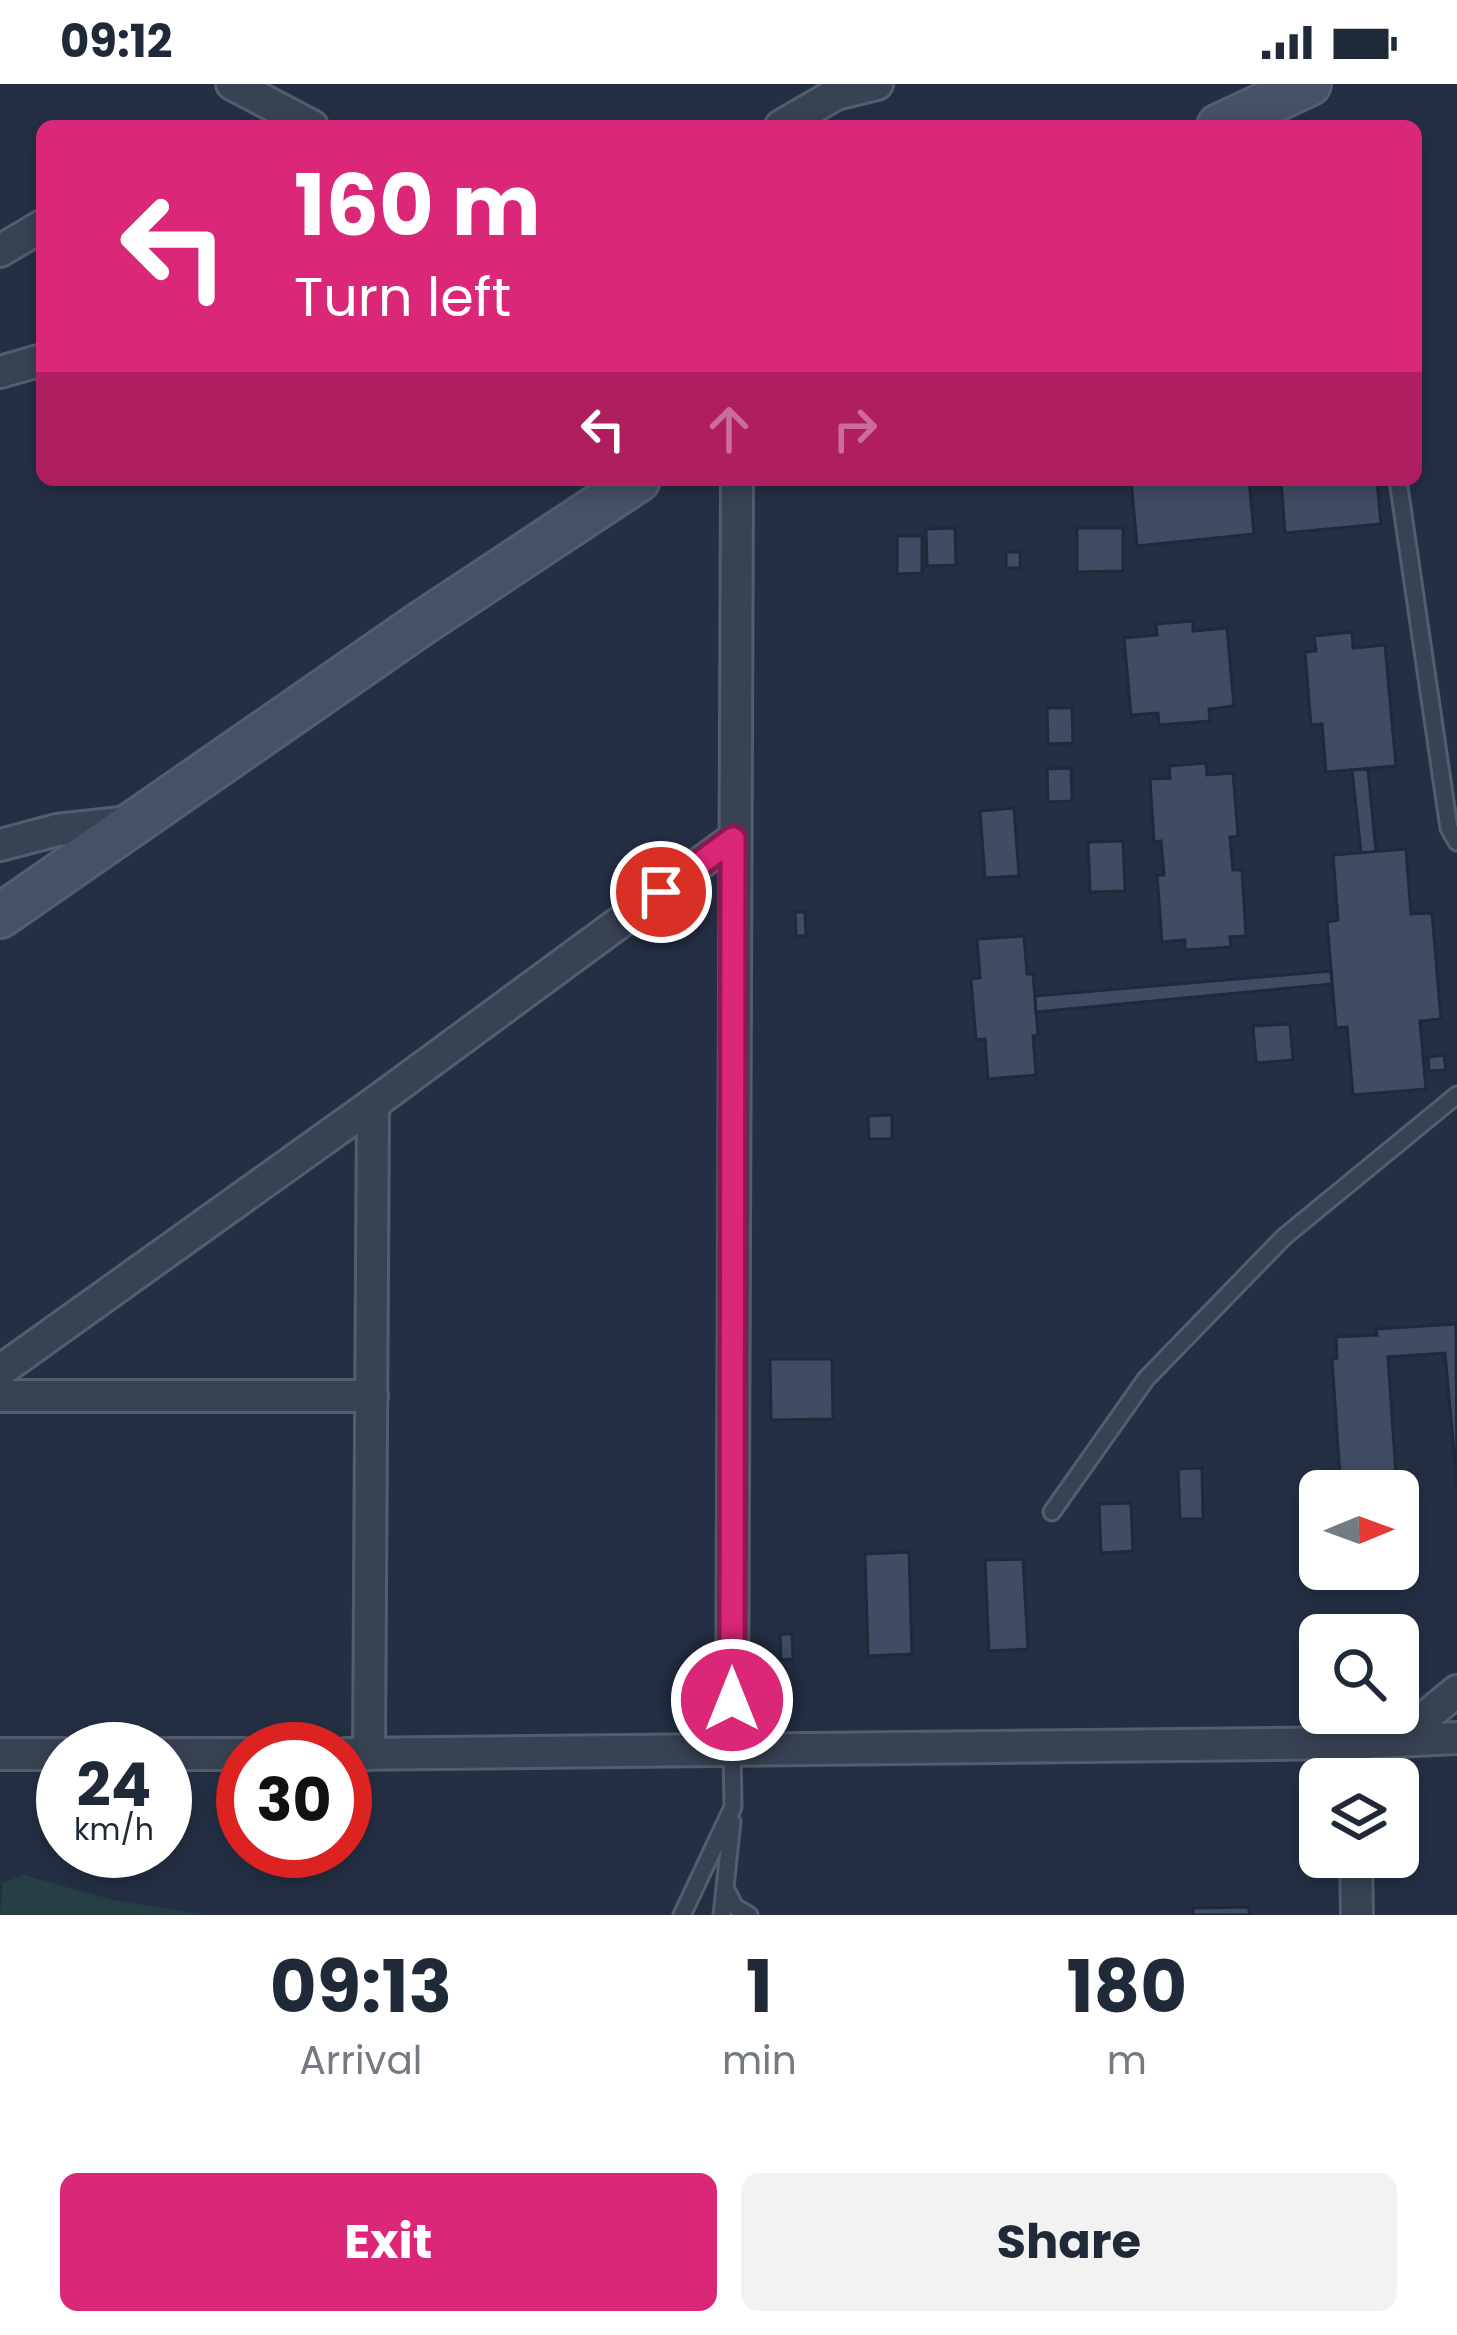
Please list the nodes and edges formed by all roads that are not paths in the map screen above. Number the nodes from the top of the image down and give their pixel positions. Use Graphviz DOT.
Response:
graph roads {
  1 [pos="232,84"];
  2 [pos="877,84"];
  3 [pos="1309,84"];
  4 [pos="272,93"];
  5 [pos="794,112"];
  6 [pos="305,120"];
  7 [pos="1233,120"];
  8 [pos="36,230"];
  9 [pos="0,251"];
  10 [pos="36,362"];
  11 [pos="0,373"];
  12 [pos="629,486"];
  13 [pos="737,486"];
  14 [pos="1399,486"];
  15 [pos="136,822"];
  16 [pos="733,839"];
  17 [pos="1457,842"];
  18 [pos="0,844"];
  19 [pos="0,916"];
  20 [pos="1457,1095"];
  21 [pos="374,1104"];
  22 [pos="0,1371"];
  23 [pos="0,1396"];
  24 [pos="372,1396"];
  25 [pos="1052,1512"];
  26 [pos="1457,1690"];
  27 [pos="358,1722"];
  28 [pos="1457,1738"];
  29 [pos="1396,1741"];
  30 [pos="1354,1743"];
  31 [pos="732,1748"];
  32 [pos="0,1754"];
  33 [pos="36,1754"];
  34 [pos="372,1754"];
  35 [pos="1354,1758"];
  36 [pos="734,1807"];
  37 [pos="1356,1878"];
  38 [pos="725,1887"];
  39 [pos="682,1915"];
  40 [pos="722,1915"];
  41 [pos="749,1915"];
  42 [pos="1357,1915"];
  1 -- 4 [label="street"];
  2 -- 5 [label="street"];
  3 -- 7 [label="street"];
  4 -- 6 [label="street"];
  8 -- 9 [label="street"];
  10 -- 11 [label="street"];
  12 -- 15 [label="street"];
  13 -- 16 [label="street"];
  14 -- 17 [label="lane"];
  15 -- 18 [label="street"];
  15 -- 19 [label="street"];
  16 -- 21 [label="street"];
  16 -- 31 [label="street"];
  20 -- 25 [label="lane"];
  21 -- 22 [label="street"];
  21 -- 24 [label="street"];
  23 -- 24 [label="street"];
  24 -- 27 [label="street"];
  26 -- 29 [label="street"];
  28 -- 29 [label="street"];
  29 -- 30 [label="street"];
  30 -- 31 [label="street"];
  30 -- 35 [label="street"];
  31 -- 34 [label="street"];
  31 -- 36 [label="lane"];
  32 -- 33 [label="street"];
  36 -- 38 [label="lane"];
  36 -- 39 [label="lane"];
  37 -- 42 [label="street"];
  38 -- 40 [label="lane"];
  38 -- 41 [label="lane"];
}
